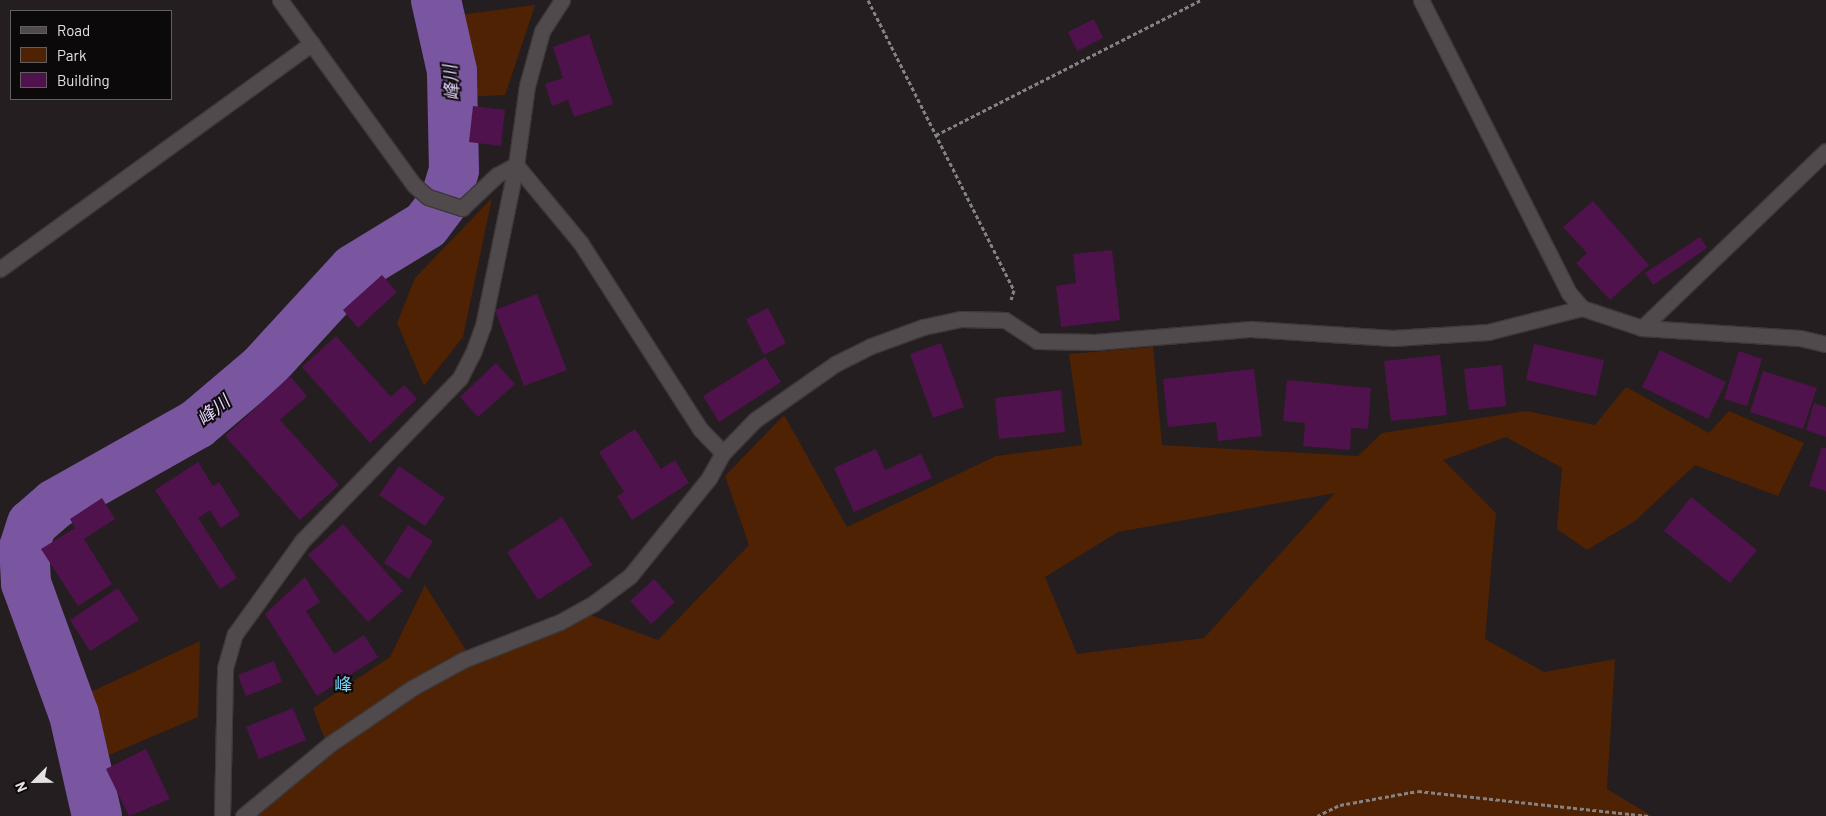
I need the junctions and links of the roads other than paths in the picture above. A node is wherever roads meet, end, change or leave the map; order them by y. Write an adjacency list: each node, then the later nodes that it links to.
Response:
1 (280, 0): 4 (street)
2 (562, 0): 6 (street)
3 (1421, 0): 8 (street)
4 (312, 43): 6 (street); 7 (street)
5 (1826, 151): 9 (street)
6 (516, 165): 11 (street); 12 (street)
7 (0, 268)
8 (1582, 308): 9 (street); 11 (street)
9 (1642, 328): 10 (street)
10 (1826, 344)
11 (724, 453): 13 (street)
12 (222, 816)
13 (243, 816)

